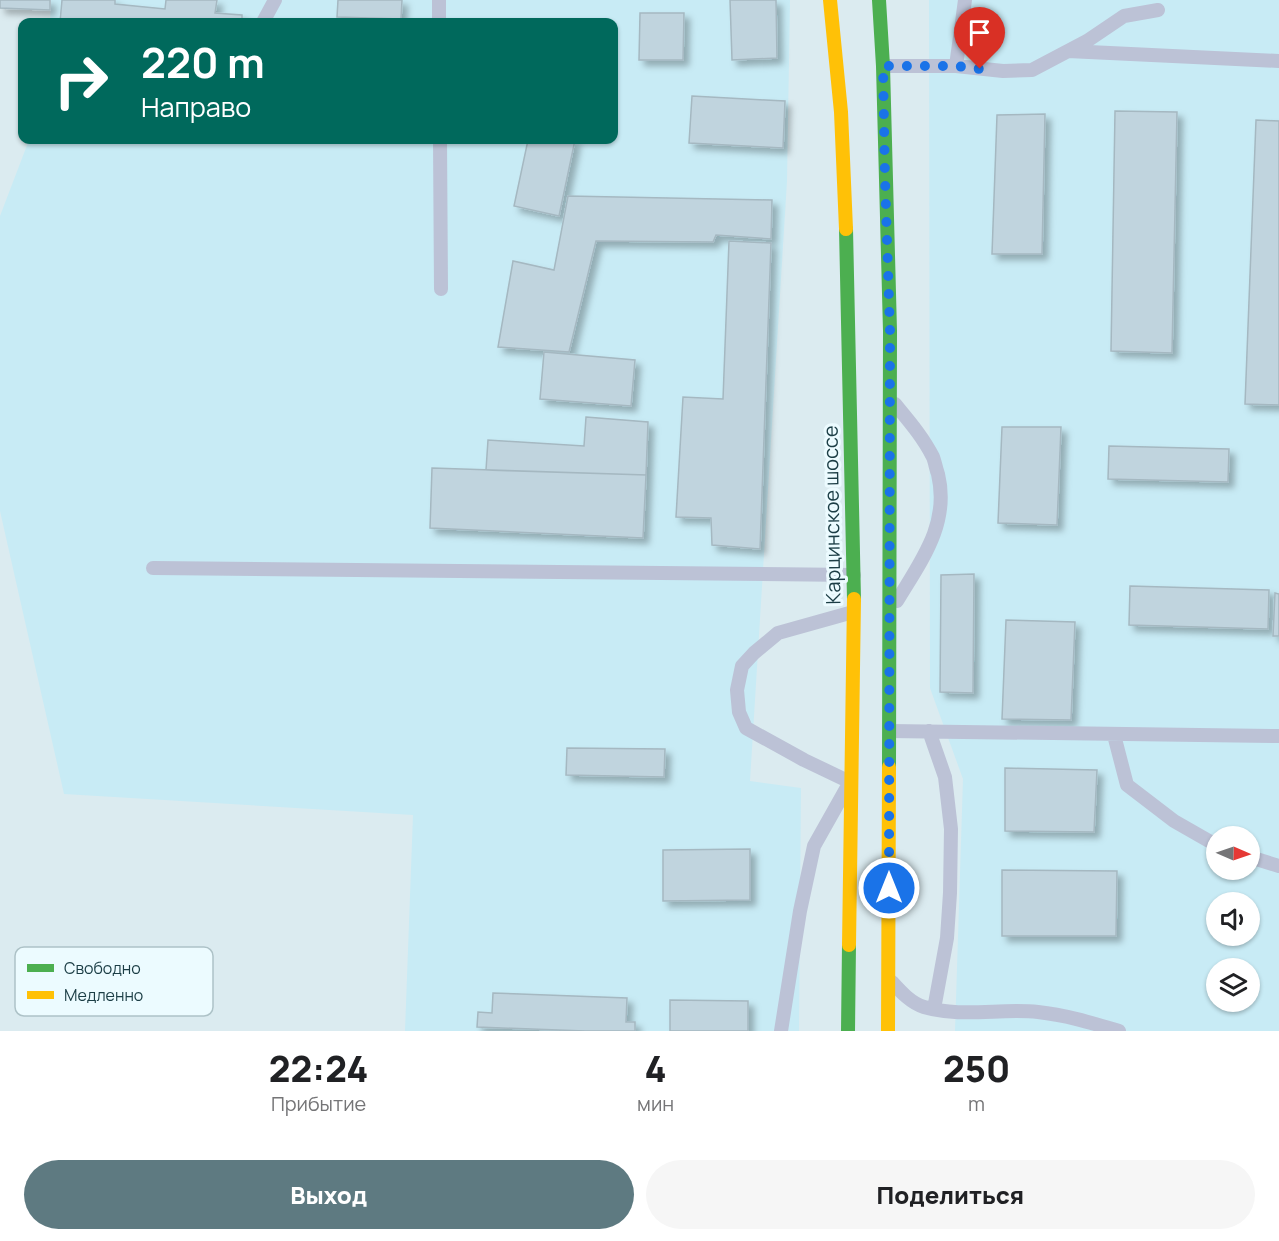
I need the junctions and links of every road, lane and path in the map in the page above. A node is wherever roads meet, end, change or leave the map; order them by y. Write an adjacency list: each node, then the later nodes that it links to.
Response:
1 (275, 0): 7 (lane)
2 (439, 0): 8 (lane)
3 (830, 0): 17 (main road, Карцинское шоссе)
4 (879, 0): 11 (main road)
5 (965, 0): 12 (lane)
6 (1158, 9): 9 (lane)
7 (265, 18)
8 (439, 18)
9 (1068, 51): 10 (lane); 12 (lane)
10 (1279, 61)
11 (883, 66): 12 (lane); 15 (main road)
12 (956, 66)
13 (440, 144): 14 (lane)
14 (441, 289)
15 (890, 398): 19 (main road); 19 (lane)
16 (153, 568): 17 (lane)
17 (854, 575): 18 (main road, Карцинское шоссе)
18 (853, 612): 24 (main road, Карцинское шоссе); 24 (lane)
19 (890, 612): 20 (main road)
20 (890, 731): 21 (lane); 28 (main road)
21 (929, 731): 22 (lane); 29 (lane)
22 (1114, 735): 23 (lane); 25 (lane)
23 (1279, 736)
24 (850, 782): 30 (lane); 31 (main road, Карцинское шоссе)
25 (1206, 839)
26 (1260, 860): 27 (lane)
27 (1279, 866)
28 (889, 978): 29 (lane); 32 (main road)
29 (934, 1009): 33 (lane)
30 (781, 1031)
31 (848, 1031)
32 (888, 1031)
33 (1119, 1031)

